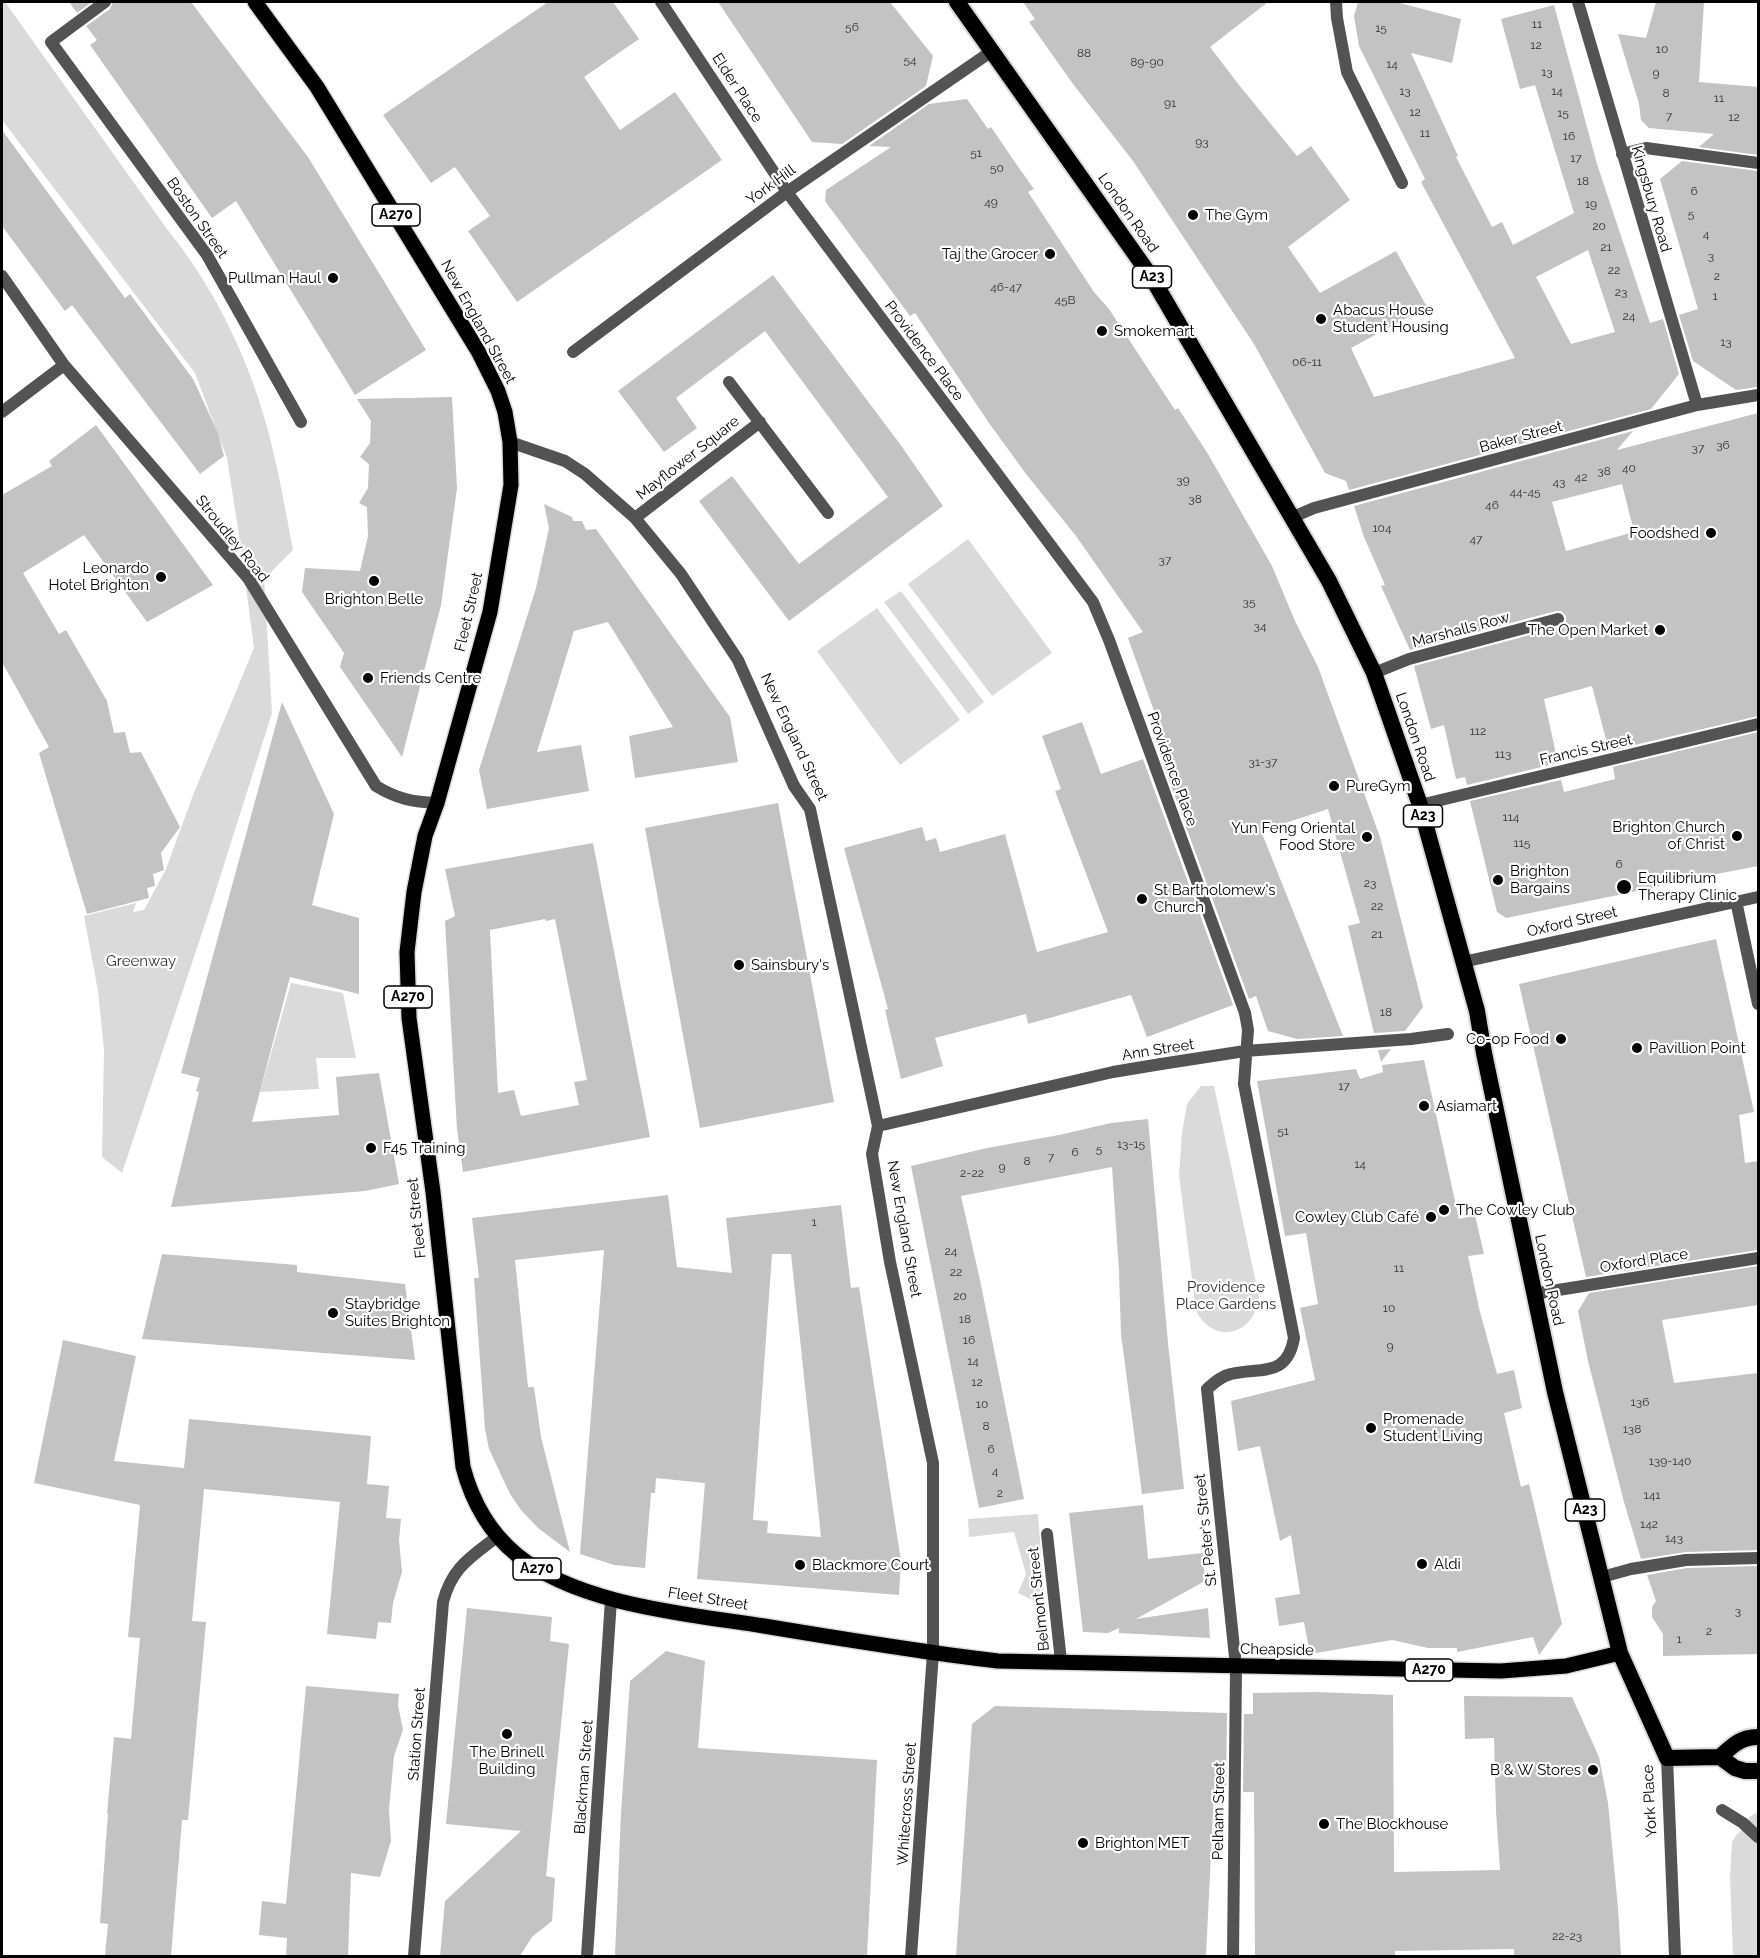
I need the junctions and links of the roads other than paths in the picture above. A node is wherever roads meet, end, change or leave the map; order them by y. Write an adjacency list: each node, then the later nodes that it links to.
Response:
1 (105, 2): 19 (street, Boston Street)
2 (255, 2): 21 (main road, New England Street / A270)
3 (661, 2): 11 (street, Elder Place)
4 (957, 2): 7 (highway, London Road / A23)
5 (1336, 2): 10 (street)
6 (1578, 2): 8 (street, Kingsbury Road)
7 (992, 51): 11 (street, York Hill); 23 (highway, London Road / A23)
8 (1622, 154): 9 (street); 17 (street, Kingsbury Road)
9 (1758, 163)
10 (1402, 183)
11 (787, 192): 13 (street, York Hill); 35 (street, Providence Place)
12 (2, 276): 14 (street, Stroudley Road)
13 (573, 352)
14 (64, 365): 18 (street); 28 (street, Stroudley Road)
15 (729, 382): 20 (street, Mayflower Square)
16 (1758, 395): 17 (street, Baker Street)
17 (1697, 405): 23 (street, Baker Street)
18 (2, 412)
19 (301, 422)
20 (759, 422): 22 (street, Mayflower Square); 24 (street, Mayflower Square)
21 (510, 442): 24 (street, New England Street); 28 (main road, Fleet Street / A270)
22 (828, 513)
23 (1293, 517): 26 (highway, London Road / A23)
24 (635, 518): 36 (street, New England Street)
25 (1558, 619): 26 (street, Marshalls Row)
26 (1374, 673): 29 (highway, London Road / A23)
27 (1758, 724): 29 (street, Francis Street)
28 (437, 803): 41 (main road, Fleet Street / A270)
29 (1420, 805): 32 (highway, London Road / A23)
30 (1758, 897): 31 (street, Oxford Street)
31 (1736, 901): 32 (street, Oxford Street); 33 (street)
32 (1463, 962): 38 (highway, London Road / A23)
33 (1758, 1004)
34 (1448, 1034): 35 (street, Ann Street)
35 (1245, 1051): 36 (street, Ann Street); 39 (street, Providence Place)
36 (878, 1126): 45 (street, New England Street)
37 (1758, 1258): 38 (street, Oxford Place)
38 (1533, 1294): 43 (highway, London Road / A23)
39 (1207, 1389): 48 (street, St. Peter's Street)
40 (1047, 1534): 47 (street, Belmont Street)
41 (498, 1536): 44 (main road, Fleet Street / A270); 55 (street, Station Street)
42 (1758, 1558): 43 (street)
43 (1602, 1577): 46 (highway, London Road / A23)
44 (611, 1600): 45 (main road, Fleet Street / A270); 56 (street, Blackman Street)
45 (933, 1653): 47 (main road, Cheapside / A270); 57 (street, Whitecross Street)
46 (1620, 1653): 48 (main road, Cheapside / A270); 51 (highway, York Place / A23)
47 (1061, 1661): 48 (main road, Cheapside / A270)
48 (1236, 1667): 58 (street, Pelham Street)
49 (1758, 1737): 50 (highway)
50 (1720, 1757): 51 (highway); 52 (highway)
51 (1667, 1758): 59 (street, York Place)
52 (1758, 1771)
53 (1722, 1810): 54 (street)
54 (1758, 1837)
55 (414, 1956)
56 (587, 1956)
57 (911, 1956)
58 (1233, 1956)
59 (1675, 1956)

